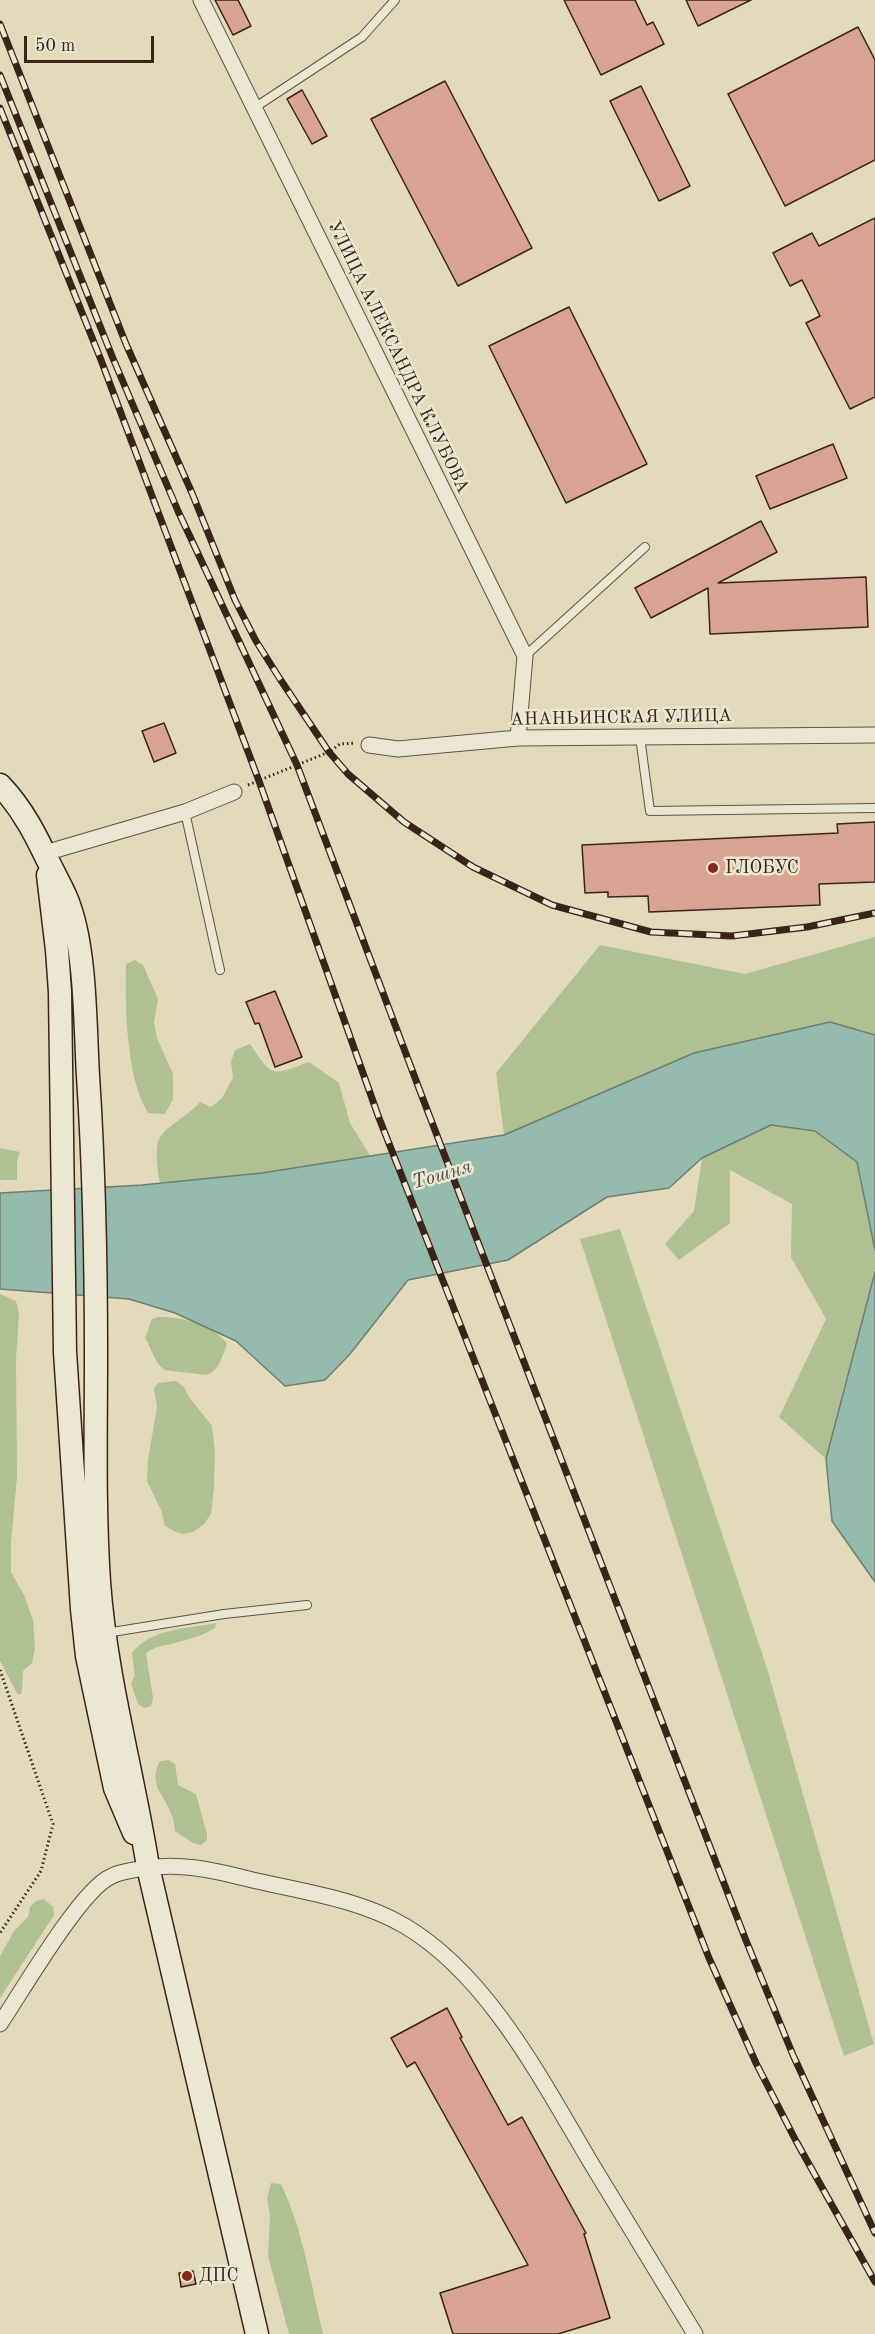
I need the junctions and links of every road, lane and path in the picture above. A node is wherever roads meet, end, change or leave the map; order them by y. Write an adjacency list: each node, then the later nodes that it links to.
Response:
1 (201, 0): 3 (street, УЛИЦА АЛЕКСАНДРА КЛУБОВА)
2 (394, 0): 3 (lane)
3 (254, 108): 5 (street, УЛИЦА АЛЕКСАНДРА КЛУБОВА)
4 (645, 548): 5 (lane)
5 (525, 656): 8 (street)
6 (875, 735): 7 (street, АНАНЬИНСКАЯ УЛИЦА)
7 (640, 737): 8 (street, АНАНЬИНСКАЯ УЛИЦА); 12 (lane)
8 (518, 738): 9 (street, АНАНЬИНСКАЯ УЛИЦА)
9 (369, 745): 11 (path)
10 (0, 785): 14 (main road)
11 (234, 792): 13 (street)
12 (875, 808)
13 (185, 812): 14 (street); 15 (lane)
14 (45, 853): 17 (main road); 19 (main road)
15 (220, 970)
16 (307, 1605): 17 (lane)
17 (104, 1633): 19 (main road)
18 (0, 1670): 20 (path)
19 (148, 1868): 21 (street); 22 (main road); 23 (street)
20 (0, 1933)
21 (0, 2024)
22 (257, 2334)
23 (695, 2334)

